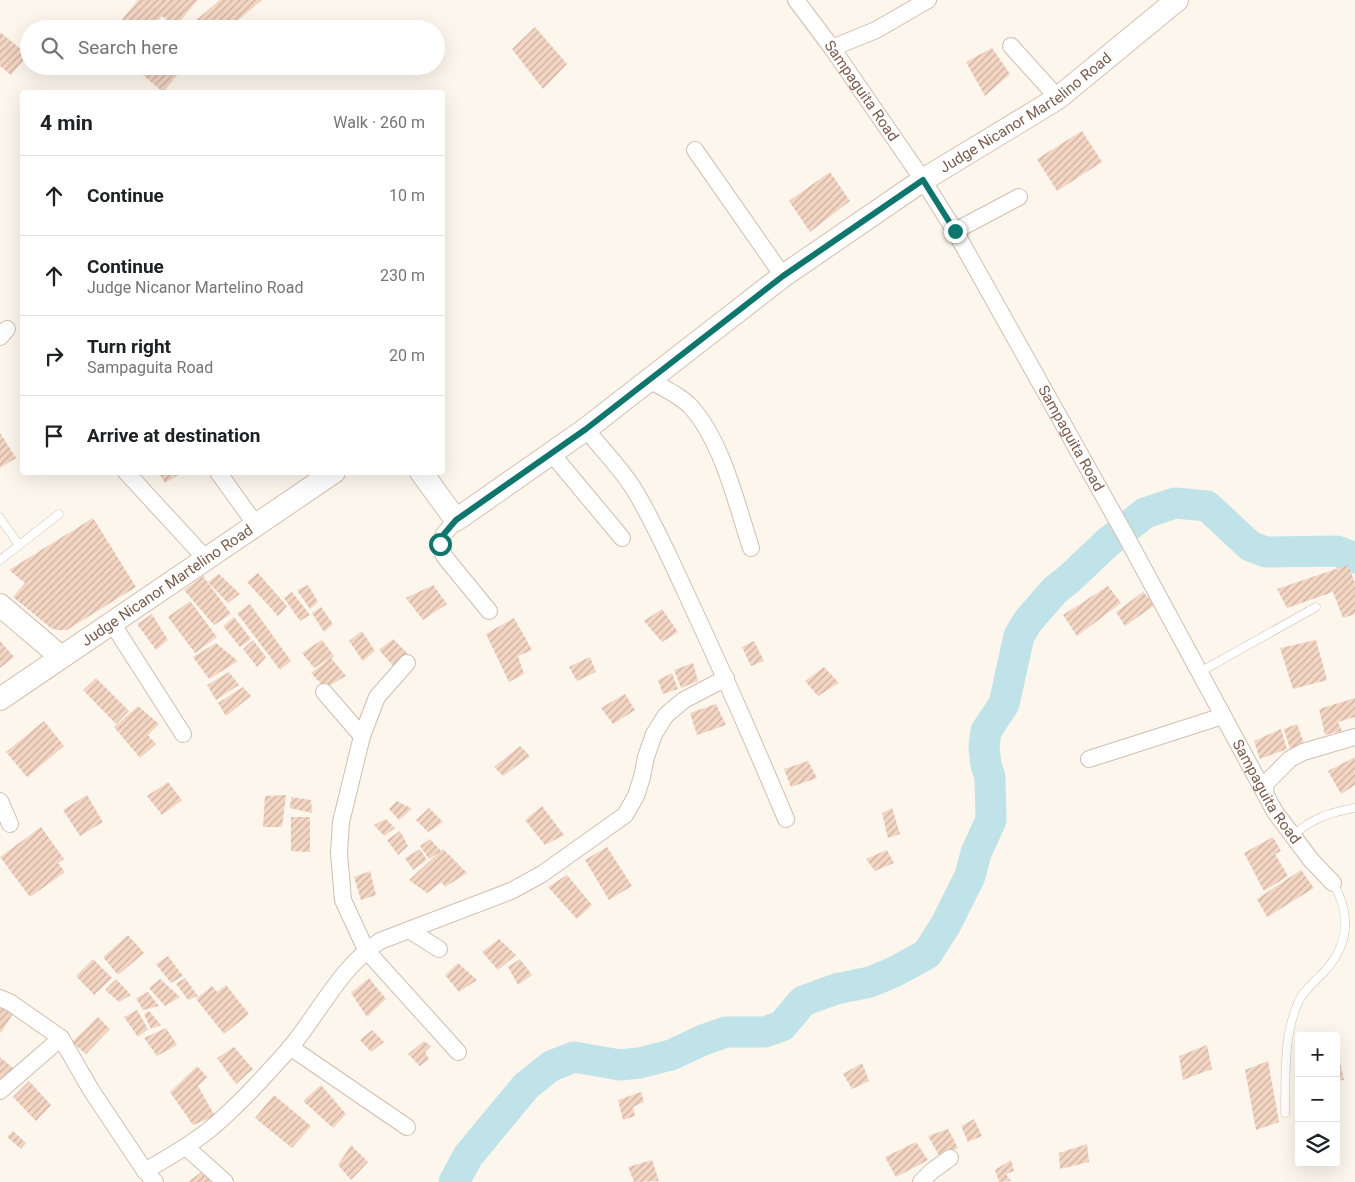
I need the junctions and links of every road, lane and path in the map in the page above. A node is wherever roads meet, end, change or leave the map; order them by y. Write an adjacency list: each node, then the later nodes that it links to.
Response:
1 (796, 0): 5 (street, Sampaguita Road)
2 (928, 0): 5 (street)
3 (1177, 0): 6 (street, Judge Nicanor Martelino Road)
4 (1011, 46): 6 (street)
5 (832, 48): 8 (street, Sampaguita Road)
6 (1058, 98): 8 (street, Judge Nicanor Martelino Road)
7 (695, 150): 11 (street)
8 (923, 180): 10 (street, Sampaguita Road); 11 (street, Judge Nicanor Martelino Road)
9 (1019, 197): 10 (street)
10 (955, 231): 34 (street, Sampaguita Road)
11 (783, 276): 12 (street, Judge Nicanor Martelino Road)
12 (649, 380): 13 (street, Judge Nicanor Martelino Road); 25 (street)
13 (586, 429): 14 (street, Judge Nicanor Martelino Road); 35 (street)
14 (552, 454): 21 (street, Judge Nicanor Martelino Road); 23 (street)
15 (129, 475): 26 (street)
16 (220, 475): 22 (street)
17 (330, 475): 22 (street, Judge Nicanor Martelino Road)
18 (423, 475): 21 (street)
19 (59, 514): 24 (lane)
20 (0, 518): 24 (lane)
21 (456, 520): 30 (street)
22 (256, 525): 26 (street, Judge Nicanor Martelino Road)
23 (622, 538)
24 (19, 545): 27 (lane)
25 (751, 548)
26 (206, 559): 31 (street, Judge Nicanor Martelino Road)
27 (0, 560)
28 (0, 605): 32 (street)
29 (1316, 607): 34 (lane)
30 (489, 610)
31 (112, 623): 32 (street, Judge Nicanor Martelino Road); 39 (street)
32 (61, 657): 37 (street, Judge Nicanor Martelino Road)
33 (407, 663): 40 (street)
34 (1200, 672): 38 (street, Sampaguita Road)
35 (726, 678): 46 (street); 50 (street)
36 (324, 692): 40 (street)
37 (0, 699)
38 (1223, 716): 42 (street); 43 (street, Sampaguita Road)
39 (183, 734)
40 (362, 736): 52 (street)
41 (1355, 737): 43 (street)
42 (1089, 759)
43 (1265, 792): 48 (street, Sampaguita Road)
44 (0, 802): 47 (street)
45 (1355, 808): 48 (lane)
46 (786, 819)
47 (10, 824)
48 (1292, 836): 49 (street, Sampaguita Road)
49 (1333, 883): 58 (lane)
50 (410, 930): 51 (street); 52 (street)
51 (439, 949)
52 (366, 950): 55 (street); 56 (street)
53 (0, 998): 54 (street)
54 (61, 1038): 57 (street); 62 (street)
55 (290, 1047): 59 (street); 60 (street)
56 (458, 1052)
57 (0, 1090)
58 (1285, 1113)
59 (407, 1126)
60 (186, 1147): 62 (street); 63 (street)
61 (950, 1158): 64 (street)
62 (150, 1176)
63 (225, 1182)
64 (921, 1182)

